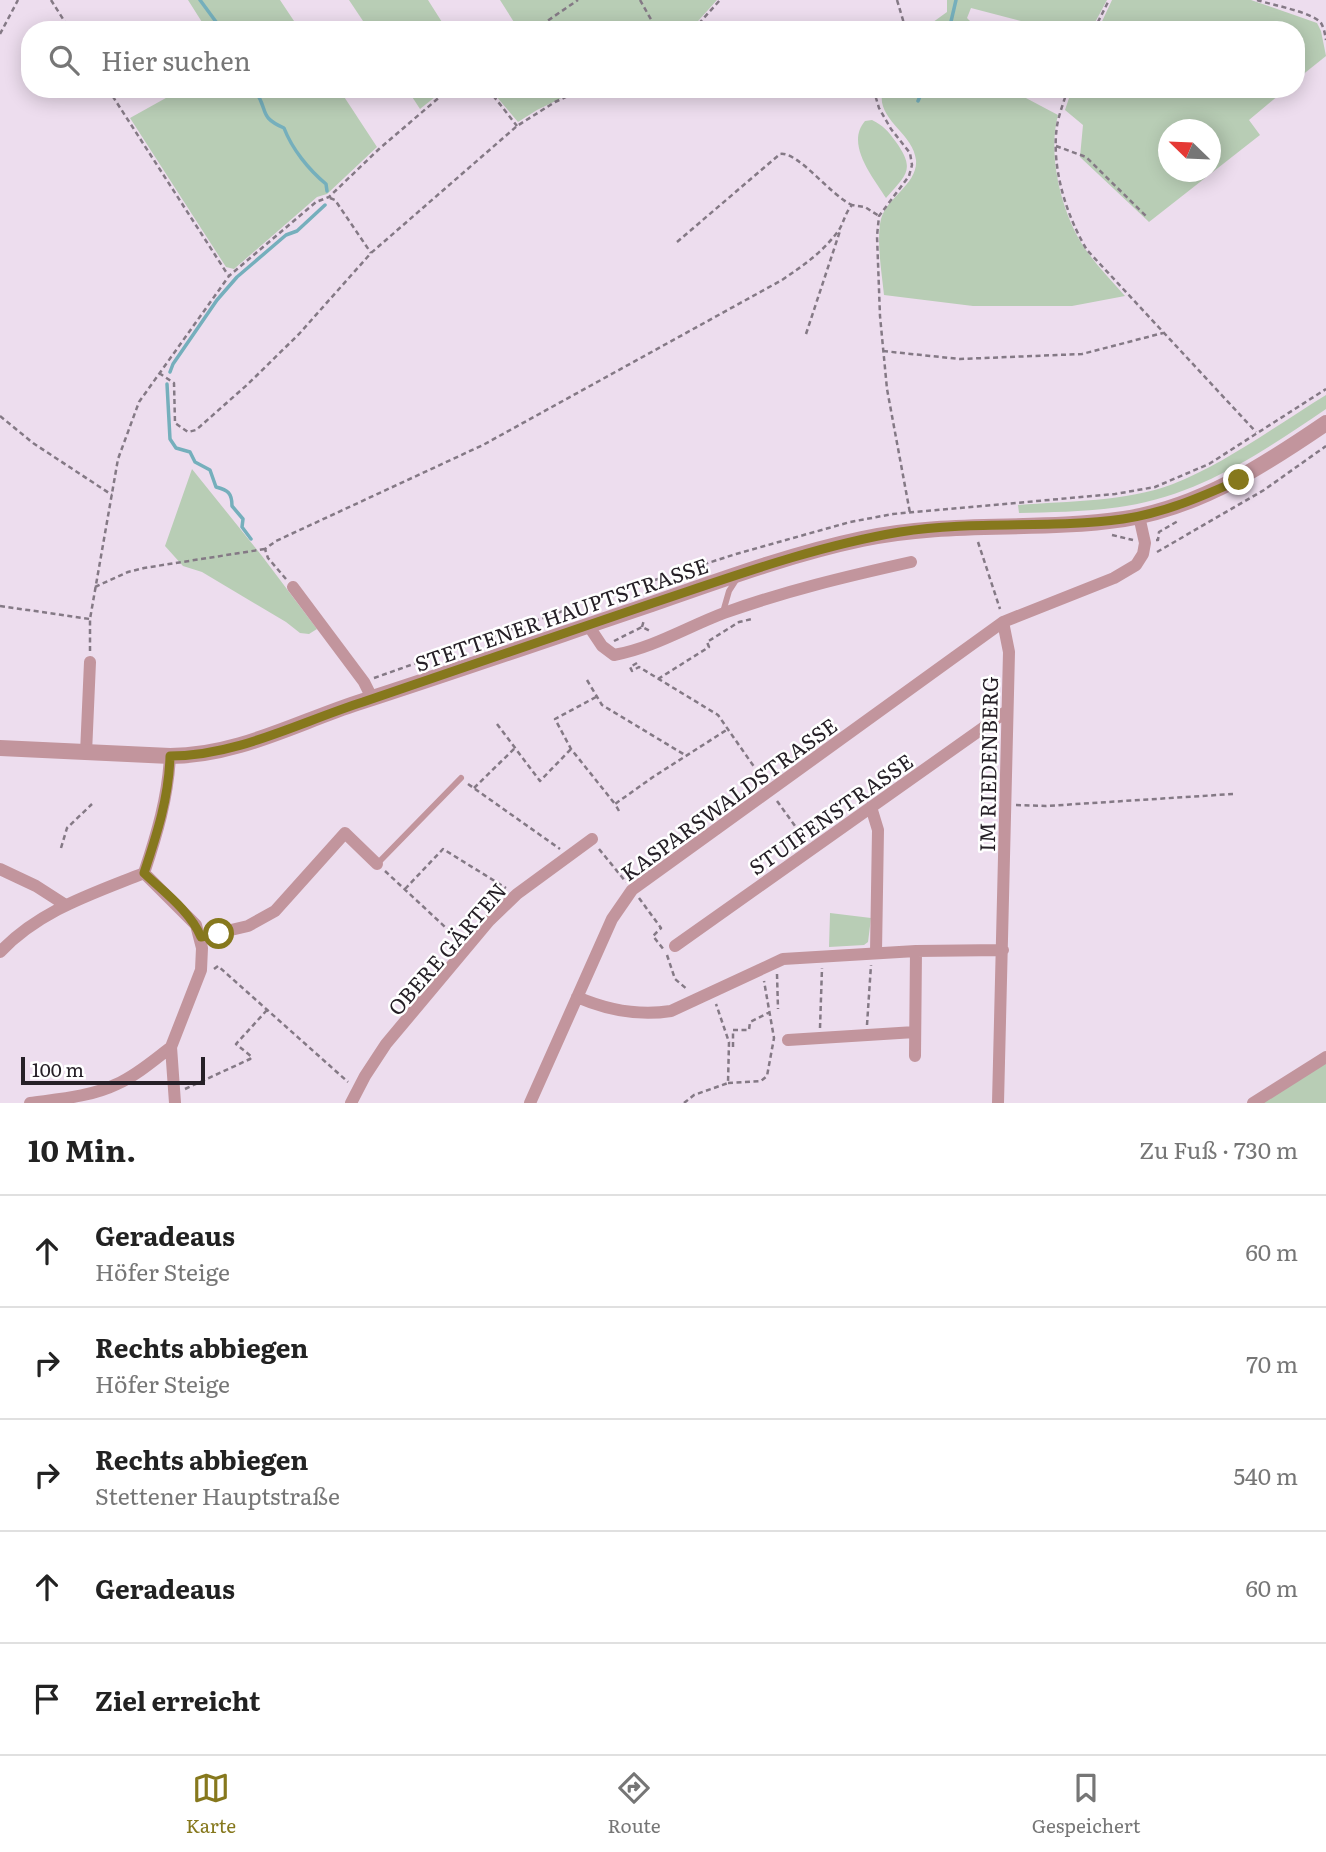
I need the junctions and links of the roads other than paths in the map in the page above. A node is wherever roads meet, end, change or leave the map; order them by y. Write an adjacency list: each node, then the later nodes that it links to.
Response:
1 (1326, 424): 2 (street, STETTENER HAUPTSTRASSE)
2 (1139, 516): 4 (street, STETTENER HAUPTSTRASSE); 7 (street)
3 (911, 562): 6 (street)
4 (740, 575): 6 (lane); 8 (street, STETTENER HAUPTSTRASSE)
5 (293, 587): 10 (street)
6 (723, 614): 8 (street)
7 (1003, 622): 11 (street, IM RIEDENBERG); 28 (street, KASPARSWALDSTRASSE)
8 (588, 625): 10 (street, STETTENER HAUPTSTRASSE)
9 (90, 662): 13 (street)
10 (372, 698): 14 (street, STETTENER HAUPTSTRASSE)
11 (1007, 711): 16 (street, STUIFENSTRASSE); 25 (street, IM RIEDENBERG)
12 (0, 748): 13 (street, STETTENER HAUPTSTRASSE)
13 (86, 753): 14 (street, STETTENER HAUPTSTRASSE)
14 (170, 756): 20 (street)
15 (461, 778): 18 (lane)
16 (871, 807): 24 (street, STUIFENSTRASSE); 27 (street)
17 (595, 843): 36 (street, OBERE GÄRTEN)
18 (377, 864): 22 (street)
19 (0, 869): 21 (street)
20 (144, 873): 21 (street); 22 (street)
21 (64, 904): 23 (street)
22 (201, 937): 31 (street)
23 (2, 945)
24 (675, 946)
25 (1003, 950): 26 (street); 38 (street, IM RIEDENBERG)
26 (916, 951): 27 (street); 29 (street)
27 (874, 952): 28 (street)
28 (577, 997): 37 (street, KASPARSWALDSTRASSE)
29 (915, 1032): 30 (street); 32 (street)
30 (788, 1040)
31 (172, 1046): 34 (street); 35 (street)
32 (915, 1056)
33 (1326, 1057): 39 (street)
34 (175, 1098)
35 (30, 1103)
36 (351, 1103)
37 (530, 1103)
38 (998, 1103)
39 (1253, 1103)

